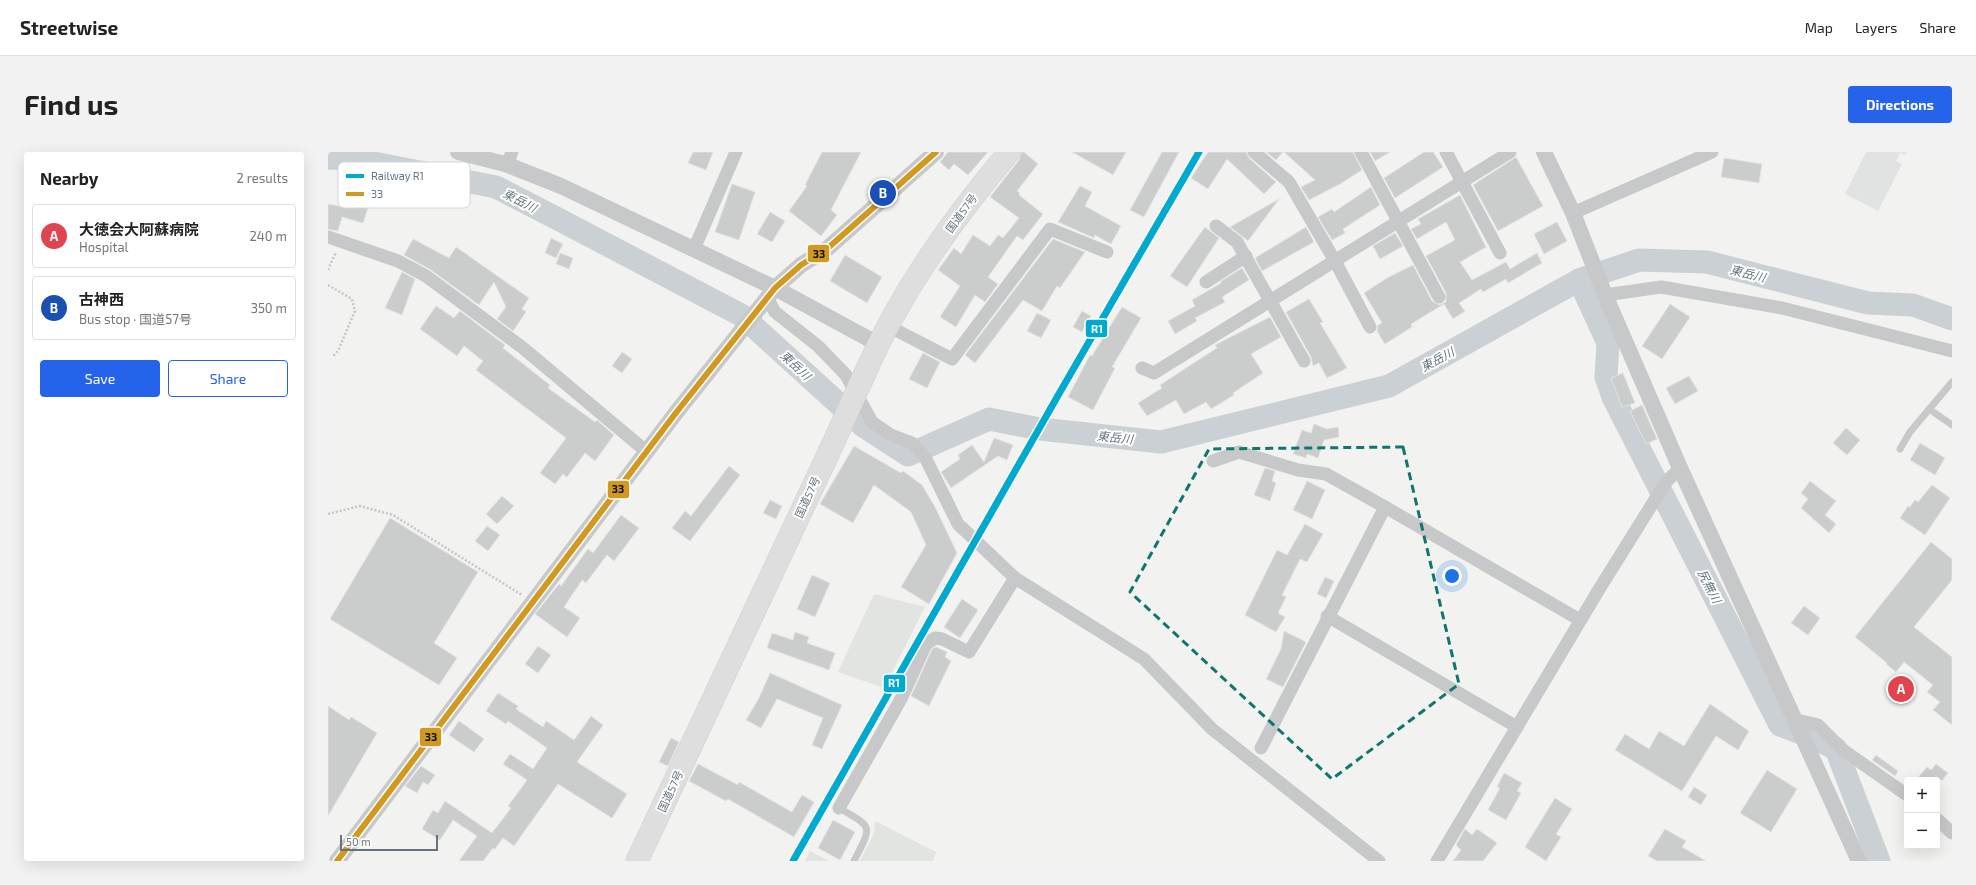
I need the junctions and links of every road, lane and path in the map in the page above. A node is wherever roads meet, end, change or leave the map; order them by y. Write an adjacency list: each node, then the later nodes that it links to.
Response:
1 (458, 152): 11 (street)
2 (736, 152): 18 (street)
3 (936, 152): 27 (street)
4 (1009, 152): 31 (highway, 国道57号)
5 (1254, 152): 22 (street)
6 (1361, 152): 14 (street)
7 (1446, 152): 12 (street)
8 (1510, 152): 12 (street)
9 (1544, 152): 13 (street)
10 (1712, 152): 13 (street)
11 (510, 158): 18 (street)
12 (1462, 182): 14 (street); 20 (street)
13 (1573, 213): 26 (street)
14 (1399, 221): 22 (street); 28 (street)
15 (1216, 226): 21 (street)
16 (328, 238): 17 (street)
17 (341, 242): 23 (path); 40 (street)
18 (694, 249): 27 (street)
19 (1107, 252): 31 (street)
20 (1500, 253)
21 (1246, 256): 24 (street); 29 (street)
22 (1335, 261): 29 (street); 30 (street)
23 (328, 270)
24 (1206, 282)
25 (328, 286): 33 (path)
26 (1604, 291): 32 (street); 42 (street)
27 (768, 297): 31 (street); 40 (street); 45 (street)
28 (1439, 297)
29 (1271, 301): 34 (street); 35 (street)
30 (1370, 327)
31 (883, 335): 57 (highway, 国道57号, bridge)
32 (1952, 351)
33 (333, 356)
34 (1304, 361)
35 (1142, 368)
36 (1952, 382): 37 (lane)
37 (1929, 409): 38 (lane); 39 (lane)
38 (1952, 425)
39 (1900, 449)
40 (647, 452): 46 (street)
41 (1214, 461): 43 (street)
42 (1680, 468): 48 (street); 49 (street)
43 (1385, 507): 47 (street); 48 (street)
44 (328, 514): 46 (path)
45 (1015, 578): 53 (street); 59 (street)
46 (533, 602): 56 (street)
47 (1327, 616): 50 (street); 51 (street)
48 (1580, 620): 50 (street)
49 (1795, 722): 52 (street); 61 (street)
50 (1517, 727): 60 (street)
51 (1261, 748)
52 (1904, 793)
53 (839, 808): 58 (lane)
54 (1940, 822): 55 (street)
55 (1952, 833)
56 (338, 861)
57 (637, 861)
58 (854, 861)
59 (1379, 861)
60 (1437, 861)
61 (1859, 861)

